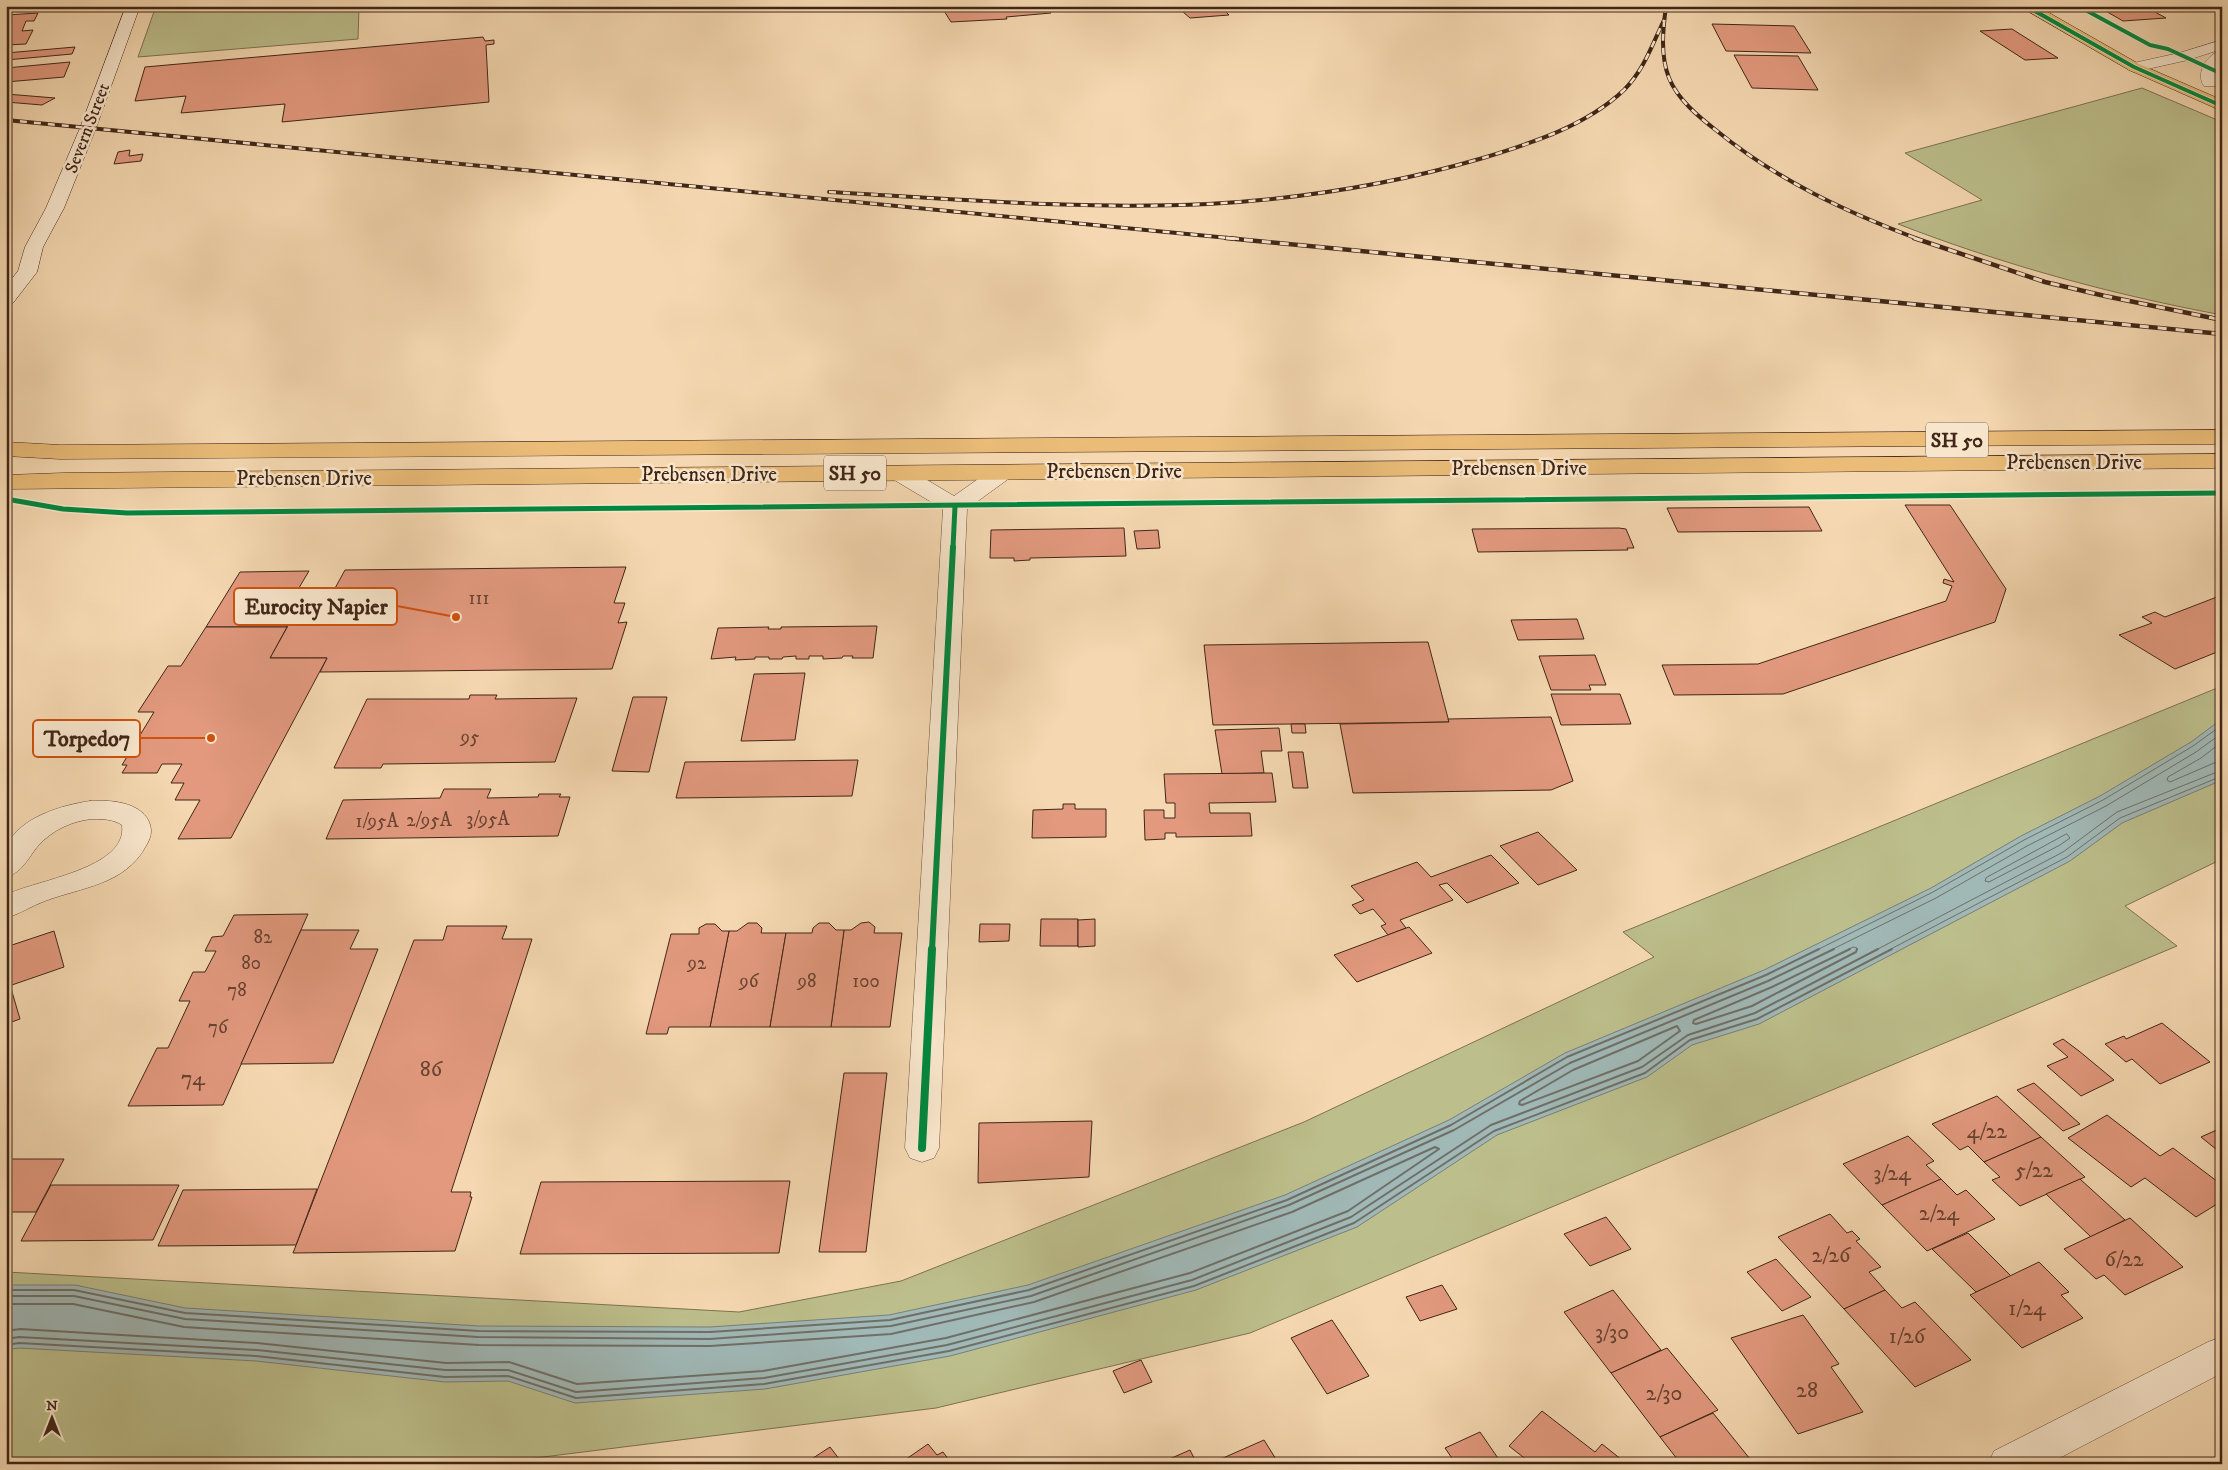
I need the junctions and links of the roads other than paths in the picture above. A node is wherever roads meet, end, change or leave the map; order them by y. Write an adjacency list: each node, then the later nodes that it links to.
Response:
1 (133, 6): 10 (street, Severn Street)
2 (2026, 6): 7 (main road)
3 (2061, 6): 6 (main road)
4 (2222, 44): 6 (street)
5 (2222, 55): 8 (street)
6 (2163, 61): 7 (street); 8 (main road)
7 (2134, 67): 9 (main road)
8 (2216, 85)
9 (2222, 106)
10 (34, 247): 11 (street, Severn Street); 12 (street, Severn Street)
11 (6, 273)
12 (6, 299)
13 (2222, 437): 14 (main road, Prebensen Drive / SH 50)
14 (6, 449)
15 (2222, 461): 17 (main road, Prebensen Drive / SH 50)
16 (898, 472): 17 (main road, Prebensen Drive / SH 50); 18 (main road, Prebensen Drive / SH 50); 19 (street)
17 (1003, 472): 19 (street)
18 (6, 482)
19 (955, 506): 23 (street)
20 (12, 861): 21 (street); 21 (street)
21 (76, 881): 22 (street)
22 (6, 908)
23 (922, 1148)
24 (2222, 1354): 25 (street)
25 (2008, 1464)

